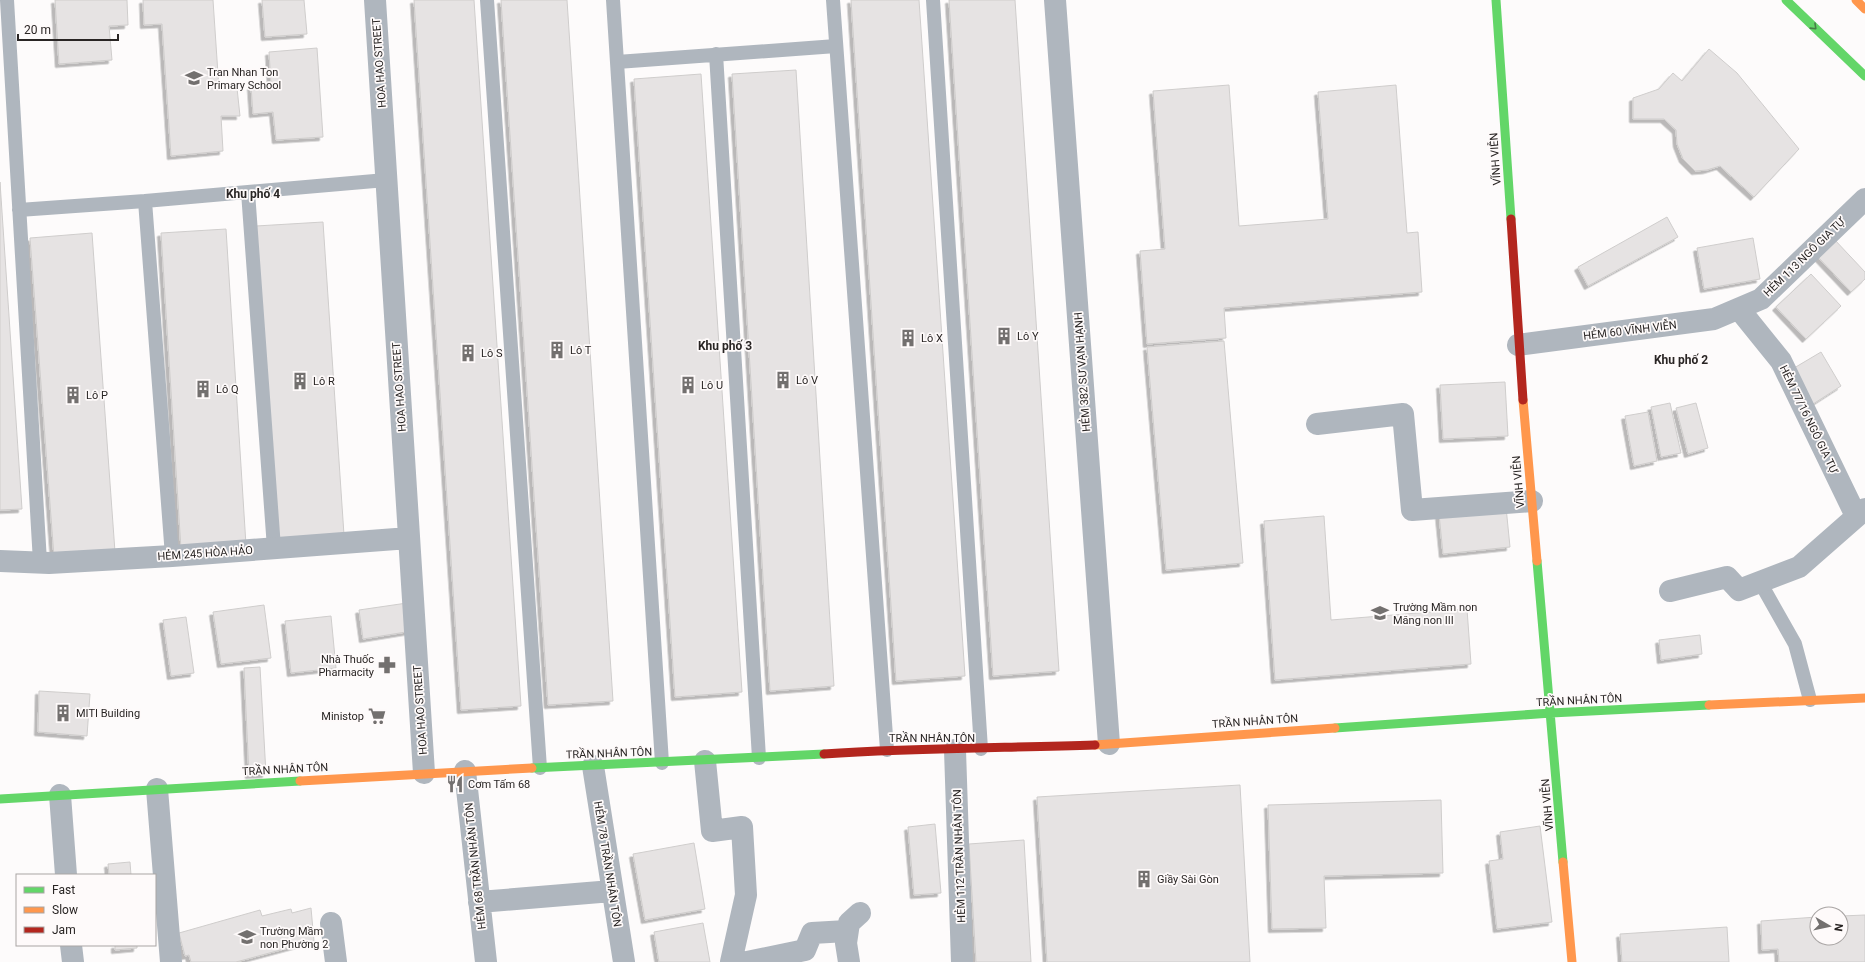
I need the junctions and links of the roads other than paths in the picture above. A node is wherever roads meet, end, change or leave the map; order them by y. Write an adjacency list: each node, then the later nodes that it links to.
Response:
1 (7, 0): 20 (lane)
2 (375, 0): 16 (street, HOA HAO STREET)
3 (486, 0): 44 (lane)
4 (613, 0): 14 (lane)
5 (833, 0): 12 (lane)
6 (933, 0): 37 (lane)
7 (1055, 0): 36 (street, HẺM 382 SƯ VẠN HẠNH)
8 (1496, 0): 22 (street, VĨNH VIỄN)
9 (1786, 0): 15 (street, one-way to 15)
10 (1856, 0): 11 (street)
11 (1865, 9)
12 (836, 46): 13 (lane); 38 (lane)
13 (716, 54): 14 (lane); 40 (lane)
14 (617, 62): 42 (lane)
15 (1865, 76)
16 (386, 180): 17 (lane); 26 (street, HOA HAO STREET)
17 (248, 192): 19 (lane); 27 (lane)
18 (1865, 199): 21 (street, HẺM 113 NGÔ GIA TỰ)
19 (145, 201): 20 (lane); 28 (lane)
20 (20, 210): 30 (lane)
21 (1739, 309): 22 (street, HẺM 60 VĨNH VIỄN); 25 (street, HẺM 77/16 NGÔ GIA TỰ)
22 (1518, 345): 24 (street, VĨNH VIỄN)
23 (1317, 424): 24 (street)
24 (1532, 501): 35 (street, VĨNH VIỄN)
25 (1861, 513): 31 (street)
26 (409, 538): 27 (street, HẺM 245 HÒA HẢO); 46 (street, HOA HAO STREET)
27 (274, 548): 28 (street, HẺM 245 HÒA HẢO)
28 (172, 556): 30 (street, HẺM 245 HÒA HẢO)
29 (0, 560): 30 (street, HẺM 245 HÒA HẢO)
30 (40, 562)
31 (1760, 582): 32 (street); 34 (lane)
32 (1670, 591)
33 (1865, 698): 34 (street, TRẦN NHÂN TÔN)
34 (1810, 700): 35 (street, TRẦN NHÂN TÔN)
35 (1551, 713): 36 (street, TRẦN NHÂN TÔN); 66 (street, VĨNH VIỄN)
36 (1109, 744): 37 (street, TRẦN NHÂN TÔN)
37 (981, 749): 39 (street, TRẦN NHÂN TÔN)
38 (887, 750): 39 (street, TRẦN NHÂN TÔN); 40 (street, TRẦN NHÂN TÔN)
39 (955, 750): 65 (street, HẺM 112 TRẦN NHÂN TÔN)
40 (759, 758): 41 (street, TRẦN NHÂN TÔN)
41 (705, 761): 42 (street, TRẦN NHÂN TÔN); 62 (street)
42 (662, 763): 43 (street, TRẦN NHÂN TÔN)
43 (593, 766): 44 (street, TRẦN NHÂN TÔN); 51 (street, HẺM 78 TRẦN NHÂN TÔN)
44 (540, 768): 45 (street, TRẦN NHÂN TÔN)
45 (465, 771): 46 (street, TRẦN NHÂN TÔN); 52 (street, HẺM 68 TRẦN NHÂN TÔN)
46 (424, 773): 47 (street, TRẦN NHÂN TÔN)
47 (157, 789): 48 (street, TRẦN NHÂN TÔN); 58 (street)
48 (60, 795): 49 (street, TRẦN NHÂN TÔN); 50 (street)
49 (0, 799)
50 (66, 874)
51 (612, 891): 52 (street); 61 (street, HẺM 78 TRẦN NHÂN TÔN)
52 (479, 902): 60 (street, HẺM 68 TRẦN NHÂN TÔN)
53 (860, 913): 55 (street)
54 (331, 923): 59 (street)
55 (847, 931): 63 (street); 64 (street)
56 (71, 946): 57 (street)
57 (73, 962)
58 (171, 962)
59 (336, 962)
60 (486, 962)
61 (624, 962)
62 (732, 962)
63 (747, 962)
64 (849, 962)
65 (962, 962)
66 (1572, 962)

